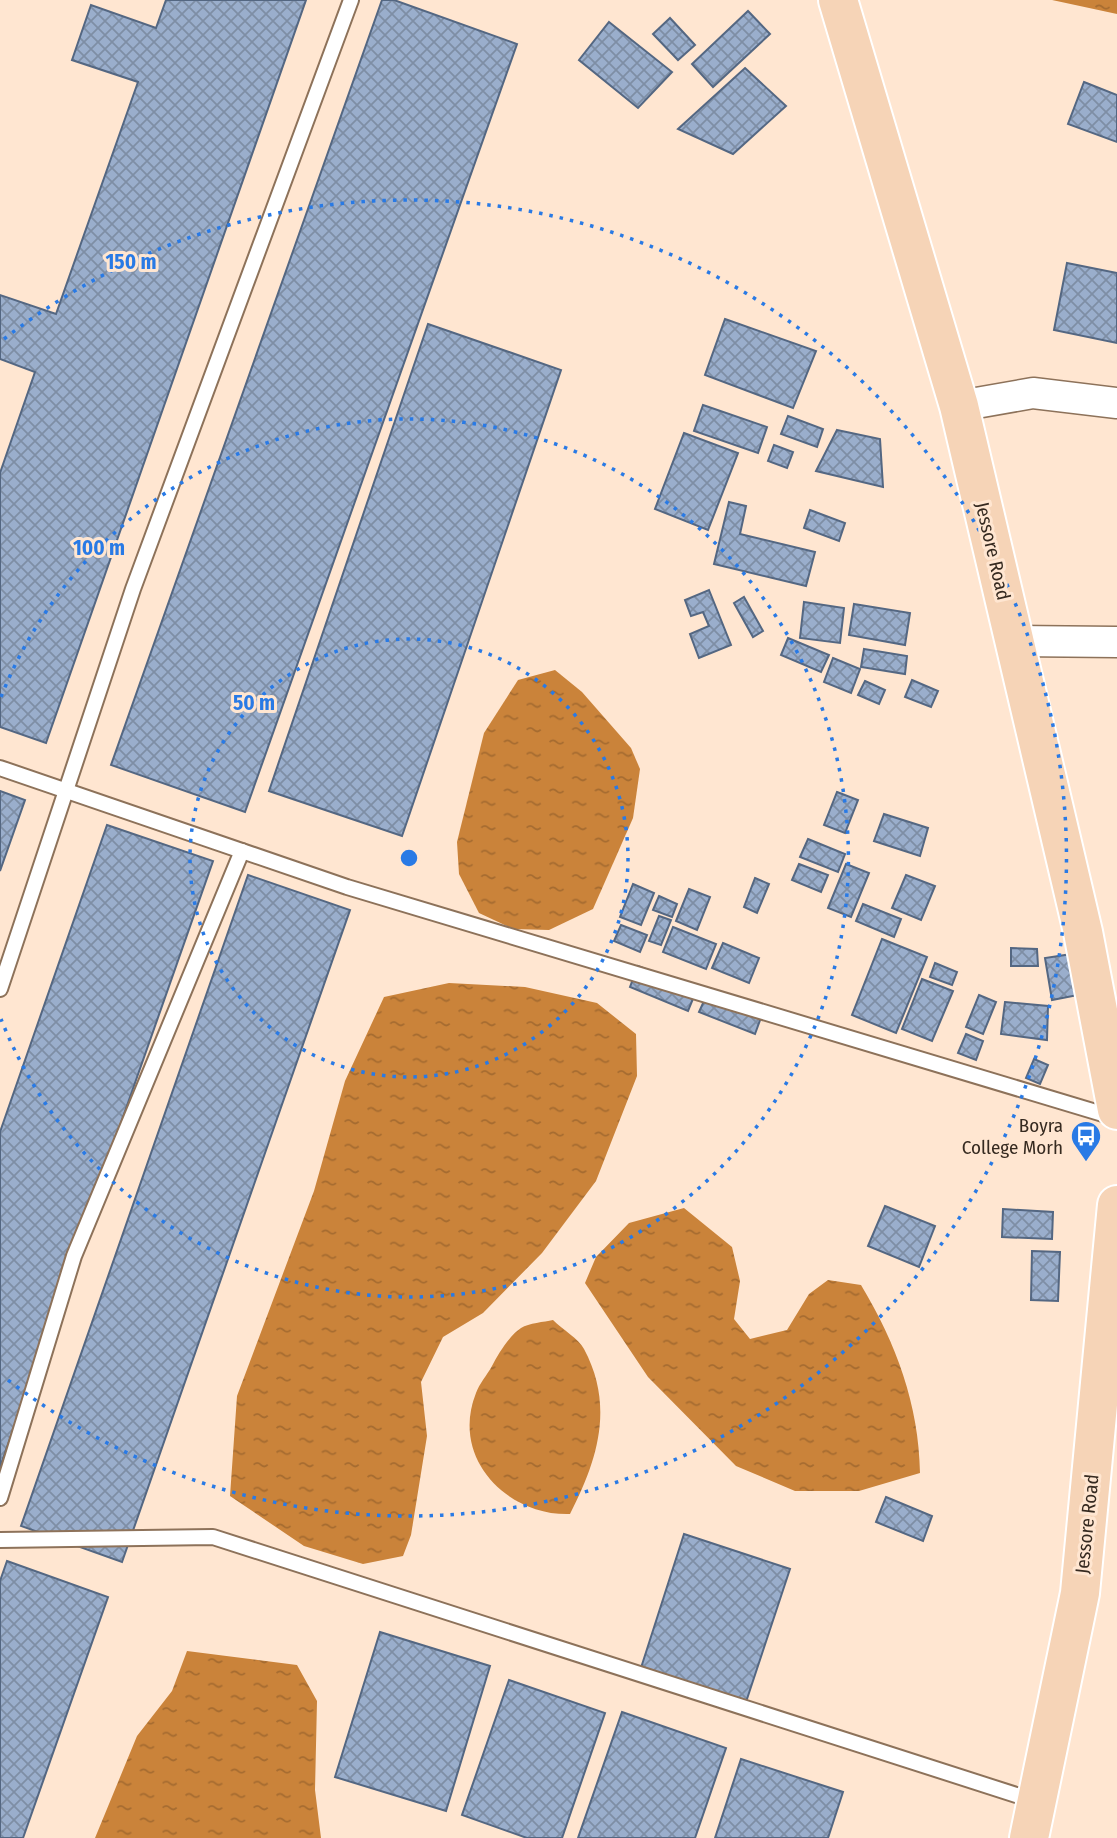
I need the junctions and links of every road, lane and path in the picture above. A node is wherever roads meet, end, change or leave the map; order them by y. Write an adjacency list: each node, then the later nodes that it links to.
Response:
1 (351, 0): 8 (lane)
2 (838, 0): 4 (highway, Jessore Road)
3 (1117, 403): 4 (street)
4 (959, 406): 5 (highway, Jessore Road)
5 (1013, 640): 6 (street); 11 (highway, Jessore Road)
6 (1117, 642)
7 (0, 768): 8 (lane)
8 (66, 791): 9 (lane); 10 (lane)
9 (242, 851): 12 (lane); 14 (lane)
10 (0, 989)
11 (1117, 1110)
12 (1117, 1118)
13 (1117, 1205): 16 (highway, Jessore Road)
14 (0, 1498)
15 (0, 1540): 16 (lane)
16 (1033, 1820)

